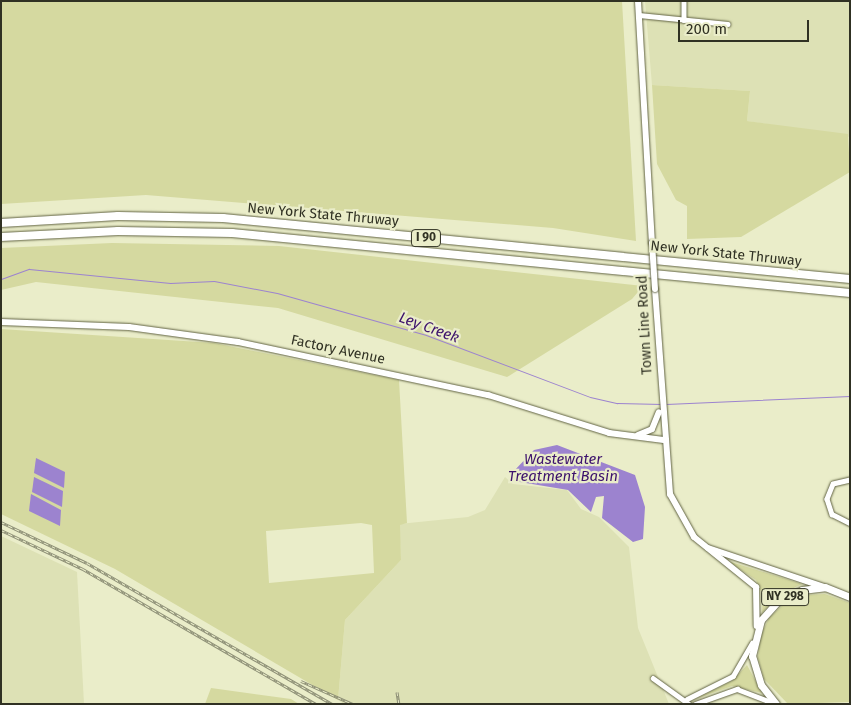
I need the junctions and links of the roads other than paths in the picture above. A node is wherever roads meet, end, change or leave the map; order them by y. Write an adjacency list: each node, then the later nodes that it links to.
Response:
1 (638, 1): 3 (street, Town Line Road)
2 (684, 1): 4 (street)
3 (639, 15): 4 (street); 11 (street, Town Line Road, bridge)
4 (684, 20): 5 (street)
5 (728, 24)
6 (1, 223): 8 (highway, New York State Thruway / I 90)
7 (1, 237): 9 (highway, New York State Thruway / I 90)
8 (850, 279)
9 (850, 293)
10 (1, 322): 12 (street, Factory Avenue)
11 (660, 414): 12 (street); 13 (street)
12 (632, 436): 13 (street, Factory Avenue)
13 (664, 440): 16 (street)
14 (850, 480): 15 (street)
15 (850, 523)
16 (704, 546): 17 (street); 21 (street)
17 (825, 587): 18 (main road, NY 298); 21 (main road, NY 298)
18 (840, 591): 19 (main road, NY 298); 20 (main road)
19 (850, 593)
20 (850, 597)
21 (757, 628): 22 (main road, NY 298)
22 (753, 642): 24 (street); 26 (main road, NY 298)
23 (653, 678): 24 (street)
24 (688, 701)
25 (696, 704): 26 (street)
26 (776, 704)

